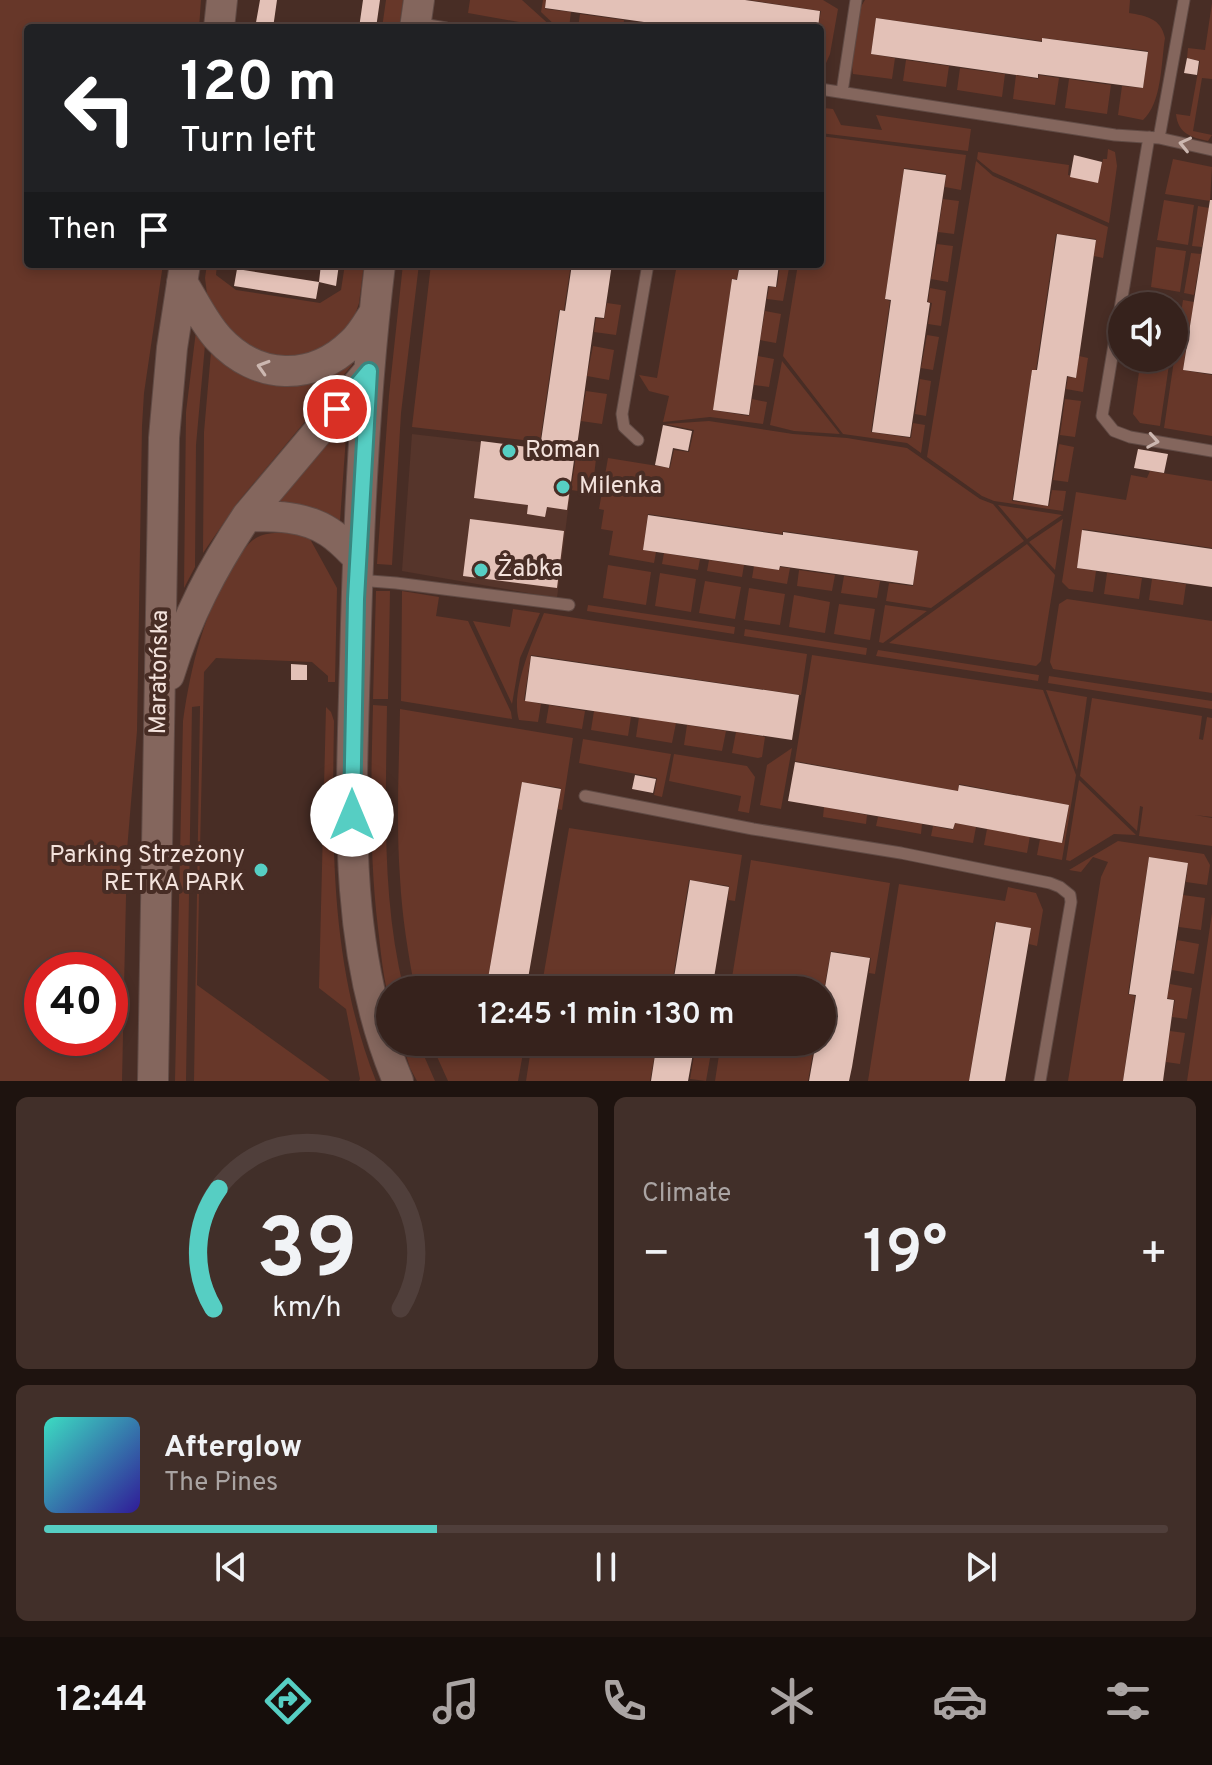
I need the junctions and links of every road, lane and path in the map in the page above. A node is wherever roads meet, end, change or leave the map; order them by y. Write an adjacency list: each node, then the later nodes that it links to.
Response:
1 (222, 0): 4 (street)
2 (856, 0): 6 (lane)
3 (1184, 0): 7 (lane)
4 (219, 24)
5 (824, 90): 6 (lane)
6 (842, 92): 7 (lane)
7 (1154, 137): 8 (lane, one-way to 7); 15 (lane, one-way to 15)
8 (1212, 150)
9 (380, 268): 12 (street)
10 (647, 268): 14 (lane)
11 (183, 273): 12 (street, one-way to 11); 19 (street, Maratońska)
12 (374, 313): 13 (street)
13 (369, 371): 16 (street); 17 (street)
14 (638, 440)
15 (1212, 451)
16 (247, 516): 17 (street); 19 (street)
17 (358, 569): 18 (lane); 22 (street)
18 (569, 605)
19 (160, 703): 21 (street, Maratońska)
20 (585, 796): 23 (lane)
21 (153, 1081)
22 (398, 1081)
23 (1040, 1081)

